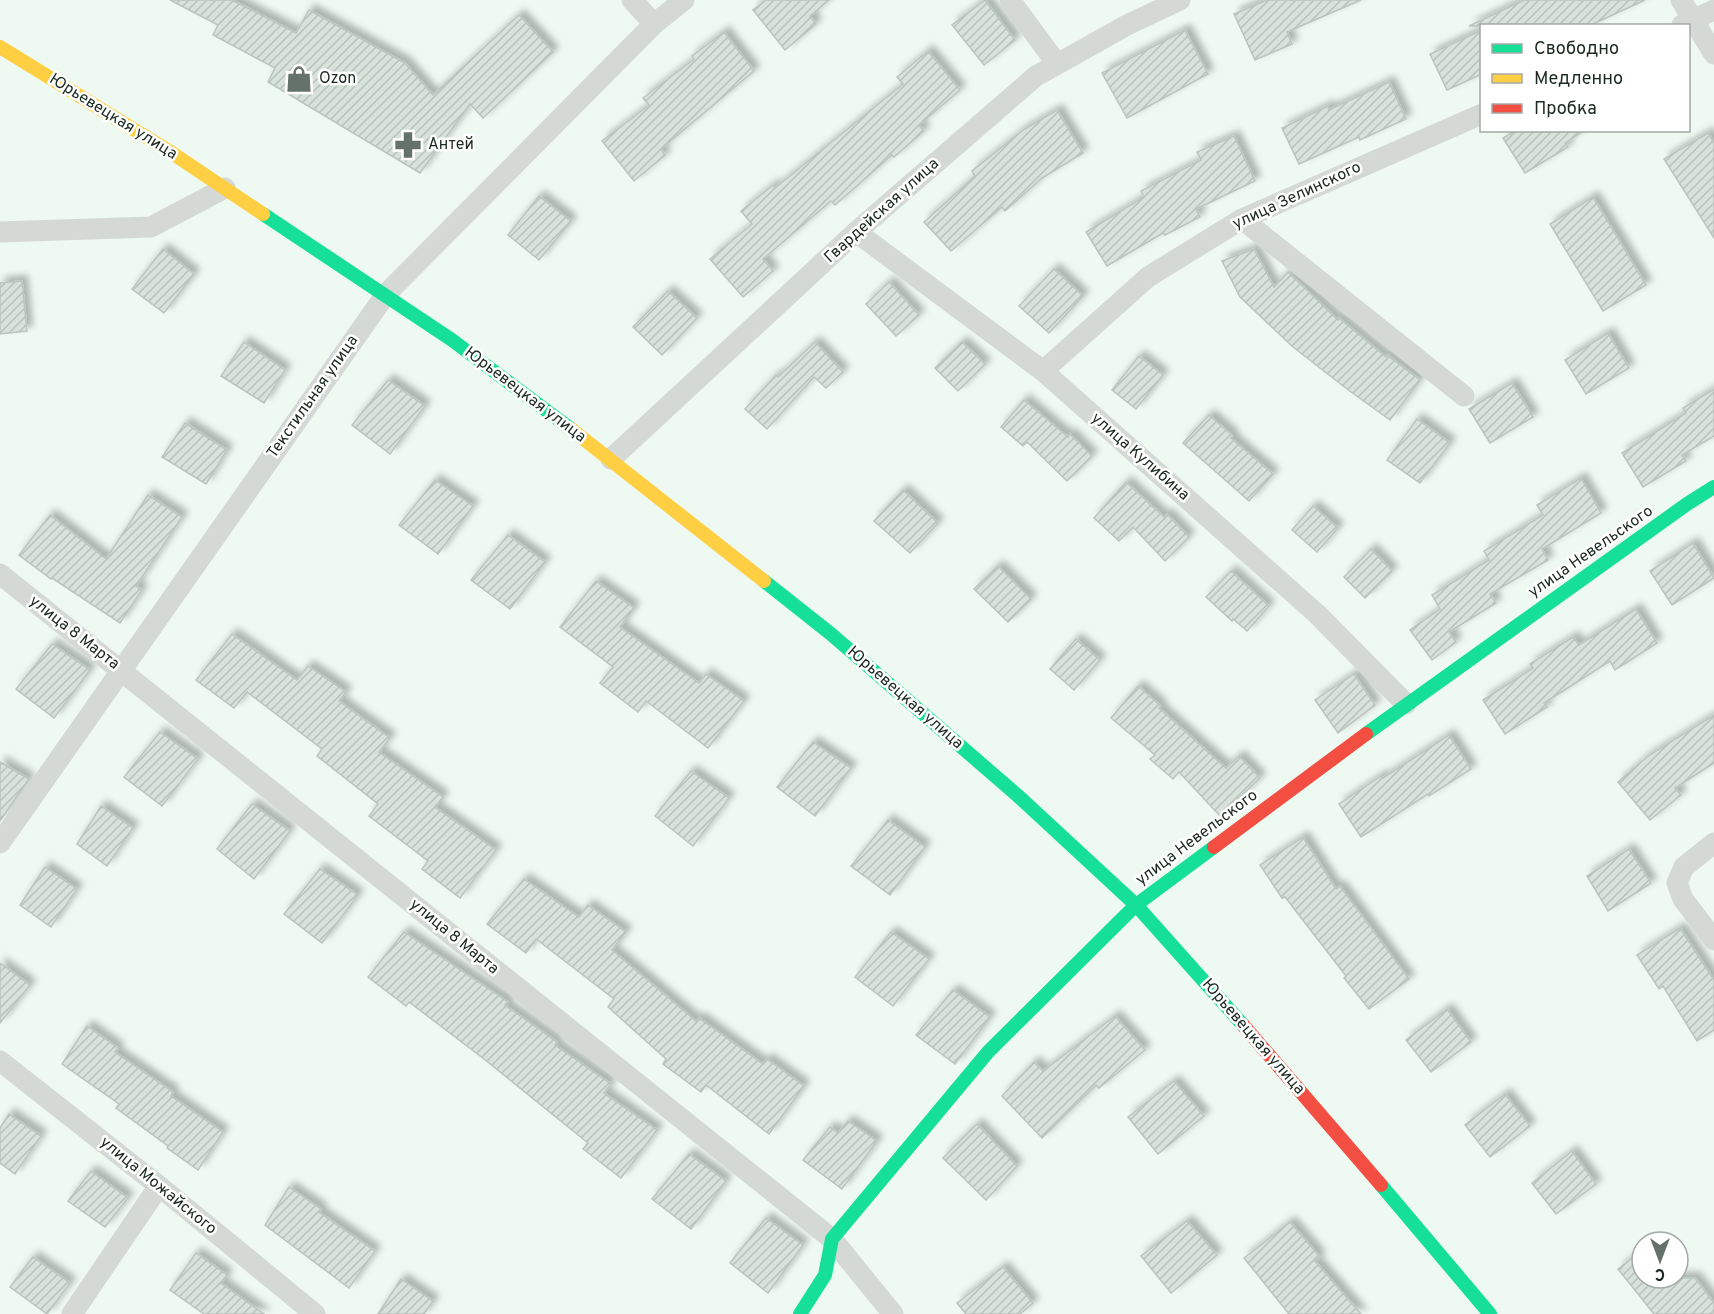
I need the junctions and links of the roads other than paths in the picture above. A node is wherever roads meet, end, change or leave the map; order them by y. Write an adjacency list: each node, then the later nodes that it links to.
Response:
1 (632, 0): 8 (street)
2 (684, 0): 8 (street, Текстильная улица)
3 (1010, 0): 12 (street)
4 (1180, 0): 12 (street, Гвардейская улица)
5 (1681, 0): 7 (street)
6 (1714, 10): 7 (street)
7 (1688, 23)
8 (654, 24): 18 (street, Текстильная улица)
9 (1690, 25): 11 (street)
10 (0, 47): 14 (main road, Юрьевецкая улица)
11 (1714, 54)
12 (1057, 64): 17 (street, Гвардейская улица)
13 (1480, 115): 15 (street, улица Зелинского)
14 (225, 188): 16 (street); 18 (main road, Юрьевецкая улица)
15 (1242, 219): 19 (street, улица Зелинского); 20 (street)
16 (0, 232)
17 (856, 232): 19 (street, улица Кулибина); 21 (street, Гвардейская улица)
18 (386, 294): 21 (main road, Юрьевецкая улица); 24 (street, Текстильная улица)
19 (1043, 371): 25 (street, улица Кулибина)
20 (1464, 396)
21 (611, 459): 28 (main road, Юрьевецкая улица)
22 (1714, 487): 25 (main road, улица Невельского)
23 (0, 574): 24 (street, улица 8 Марта)
24 (121, 670): 26 (street, Текстильная улица); 32 (street, улица 8 Марта)
25 (1406, 704): 28 (main road, улица Невельского)
26 (0, 843)
27 (1714, 843): 29 (street)
28 (1136, 905): 32 (main road, улица Невельского); 37 (main road, Юрьевецкая улица)
29 (1714, 940)
30 (0, 1061): 31 (street, улица Можайского)
31 (159, 1186): 33 (street); 34 (street, улица Можайского)
32 (832, 1239): 35 (main road, улица Невельского); 36 (street, улица 8 Марта)
33 (72, 1314)
34 (315, 1314)
35 (800, 1314)
36 (893, 1314)
37 (1490, 1314)

